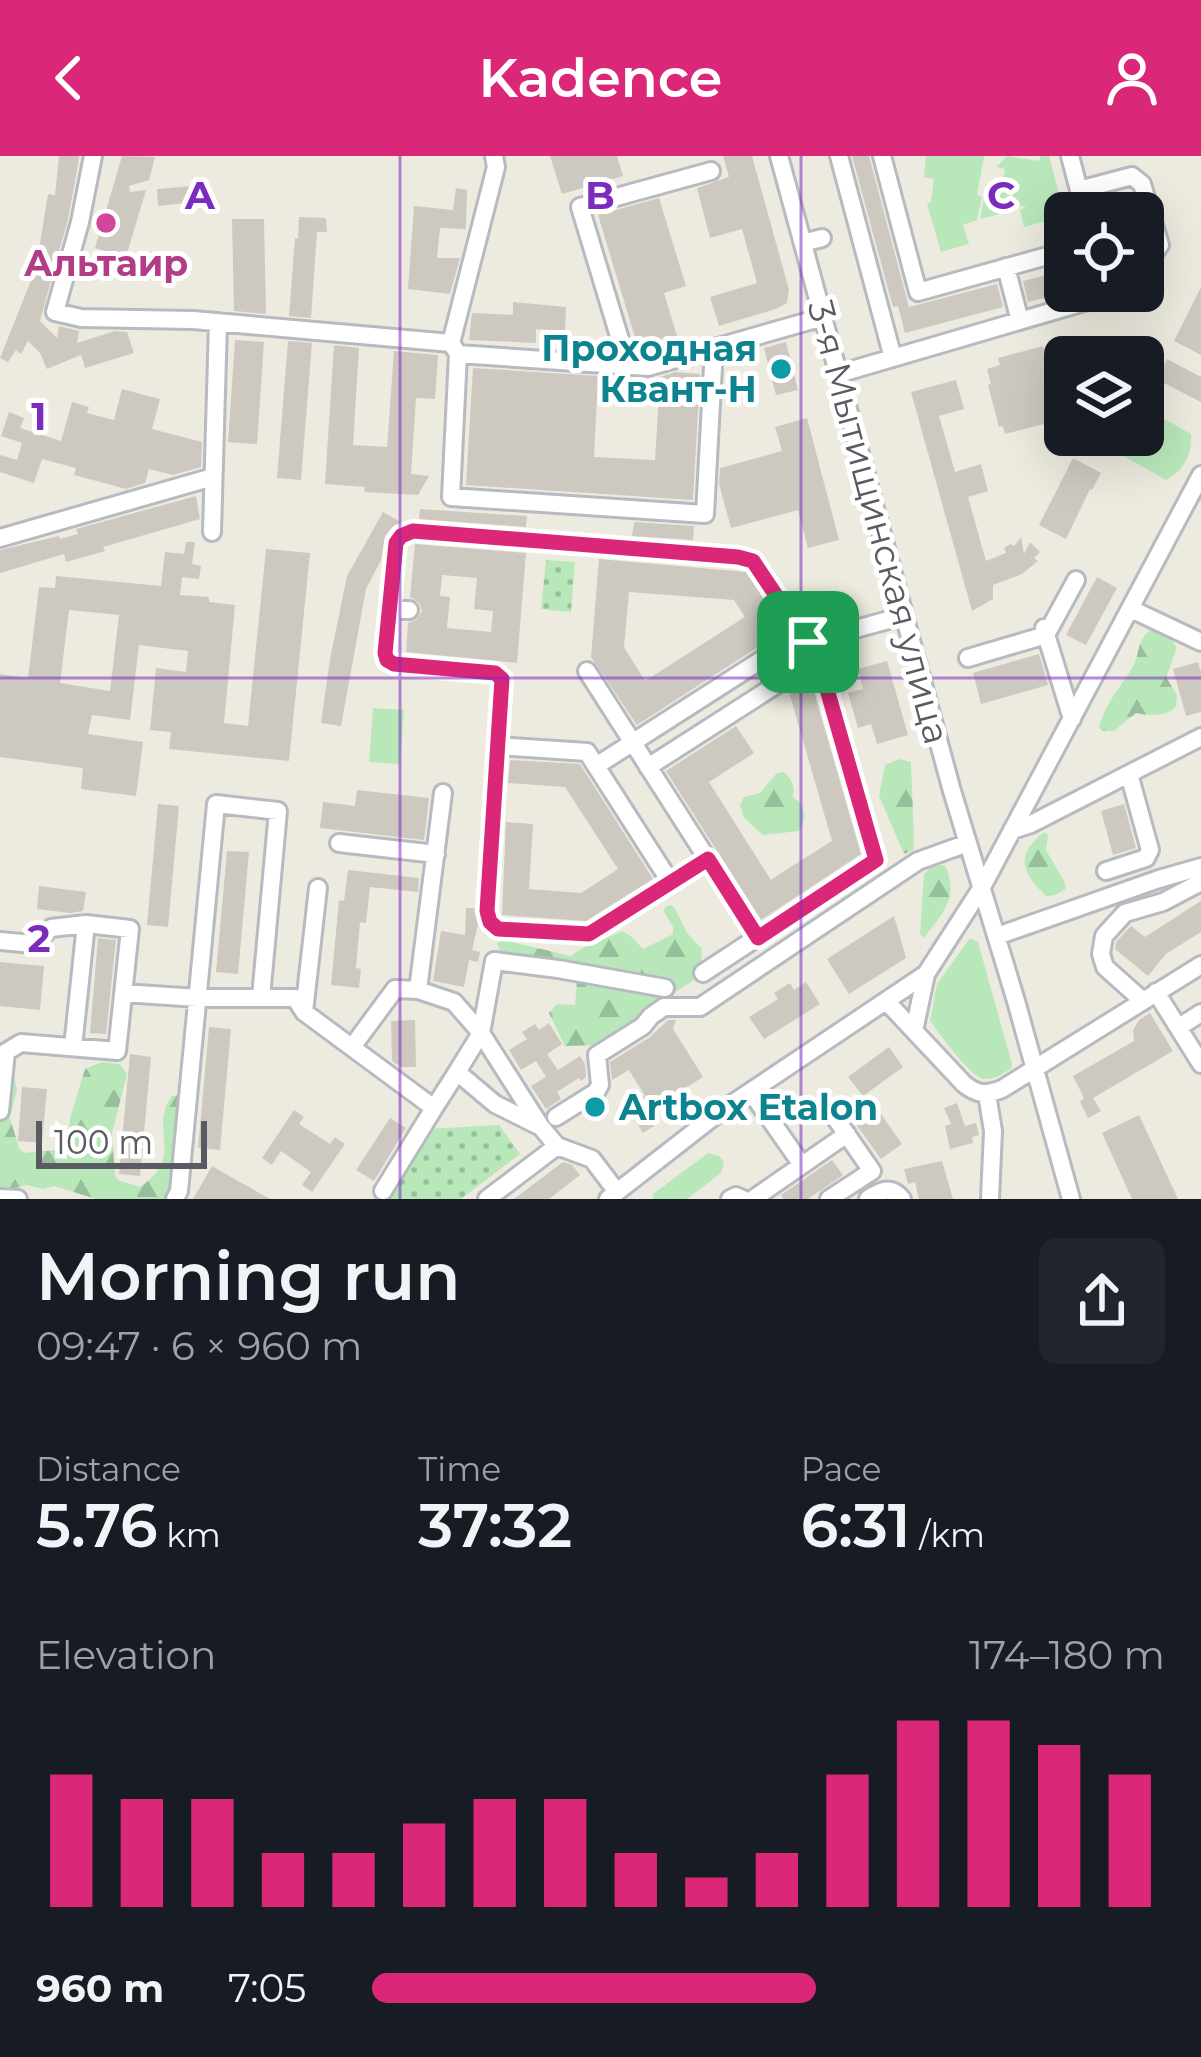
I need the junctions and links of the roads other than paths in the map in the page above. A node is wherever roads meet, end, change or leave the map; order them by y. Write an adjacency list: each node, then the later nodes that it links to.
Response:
1 (93, 156): 17 (street)
2 (494, 156): 18 (street)
3 (779, 156): 11 (street, 3-я Мытищинская улица)
4 (838, 156): 20 (street)
5 (882, 156): 13 (street)
6 (1070, 156): 8 (street)
7 (711, 171): 21 (street)
8 (1079, 190): 9 (street)
9 (1144, 192)
10 (822, 238): 11 (street)
11 (803, 243): 15 (street, 3-я Мытищинская улица)
12 (1044, 256): 13 (street)
13 (1006, 267): 16 (street)
14 (1051, 312): 16 (street)
15 (823, 318): 19 (street); 22 (street, 3-я Мытищинская улица)
16 (1020, 321): 20 (street)
17 (218, 322): 18 (street); 24 (street)
18 (455, 348): 19 (street); 21 (street)
19 (715, 348): 21 (street)
20 (892, 358): 22 (street)
21 (628, 366)
22 (838, 374): 31 (street, 3-я Мытищинская улица)
23 (1201, 476): 28 (street)
24 (213, 478): 25 (street); 26 (street)
25 (212, 532)
26 (0, 538)
27 (1076, 580): 32 (street)
28 (1131, 609): 33 (street); 39 (street)
29 (389, 610): 30 (street); 34 (street); 42 (street)
30 (409, 610)
31 (903, 616): 34 (street); 49 (street, 3-я Мытищинская улица)
32 (1044, 628): 35 (street); 39 (street)
33 (1201, 643)
34 (809, 645): 37 (street); 38 (street); 60 (street)
35 (968, 658)
36 (586, 671): 41 (street)
37 (731, 680): 38 (street); 41 (street)
38 (747, 704): 44 (street)
39 (1072, 719): 47 (street)
40 (1201, 736): 45 (street)
41 (633, 743): 43 (street); 44 (street)
42 (498, 746): 43 (street); 55 (street)
43 (596, 766): 55 (street)
44 (648, 767): 51 (street)
45 (1129, 774): 47 (street); 53 (street)
46 (443, 793): 50 (street)
47 (1012, 830): 56 (street)
48 (339, 843): 50 (street)
49 (968, 843): 56 (street, 3-я Мытищинская улица); 86 (street)
50 (436, 854): 66 (street)
51 (708, 859): 55 (street); 60 (street)
52 (1201, 867): 59 (street)
53 (1106, 871)
54 (1201, 882): 68 (street)
55 (671, 883)
56 (982, 887): 59 (street, 3-я Мытищинская улица); 64 (street)
57 (318, 888): 72 (street)
58 (86, 924): 61 (street); 67 (street); 77 (street)
59 (997, 936): 80 (street, 3-я Мытищинская улица)
60 (758, 938): 63 (street)
61 (0, 941)
62 (1201, 965): 68 (street)
63 (704, 974)
64 (926, 974): 71 (street); 75 (street)
65 (664, 988): 76 (street)
66 (418, 990): 76 (street); 78 (street)
67 (123, 993): 70 (street); 77 (street)
68 (1149, 996): 74 (street); 80 (street)
69 (261, 997): 70 (street); 70 (street); 72 (street)
70 (198, 998): 93 (street)
71 (887, 1002): 75 (street); 82 (street)
72 (304, 1012): 78 (street)
73 (1201, 1013): 74 (street)
74 (1179, 1027): 79 (street)
75 (914, 1031): 83 (street)
76 (482, 1034): 81 (street); 86 (street)
77 (73, 1047): 85 (street)
78 (352, 1047): 84 (street)
79 (1201, 1064)
80 (1035, 1069): 83 (street); 102 (street, 3-я Мытищинская улица)
81 (457, 1072): 84 (street); 86 (street)
82 (751, 1091): 88 (street); 90 (street)
83 (987, 1094): 101 (street)
84 (434, 1108): 89 (street)
85 (0, 1111)
86 (549, 1122): 87 (street)
87 (557, 1146): 90 (street); 94 (street)
88 (802, 1165): 97 (street); 98 (street)
89 (382, 1191)
90 (612, 1196)
91 (0, 1198): 92 (street)
92 (18, 1199)
93 (175, 1199)
94 (487, 1199)
95 (730, 1199): 96 (street)
96 (743, 1199)
97 (753, 1199)
98 (829, 1199)
99 (868, 1199): 100 (street)
100 (902, 1199)
101 (990, 1199)
102 (1071, 1199)

